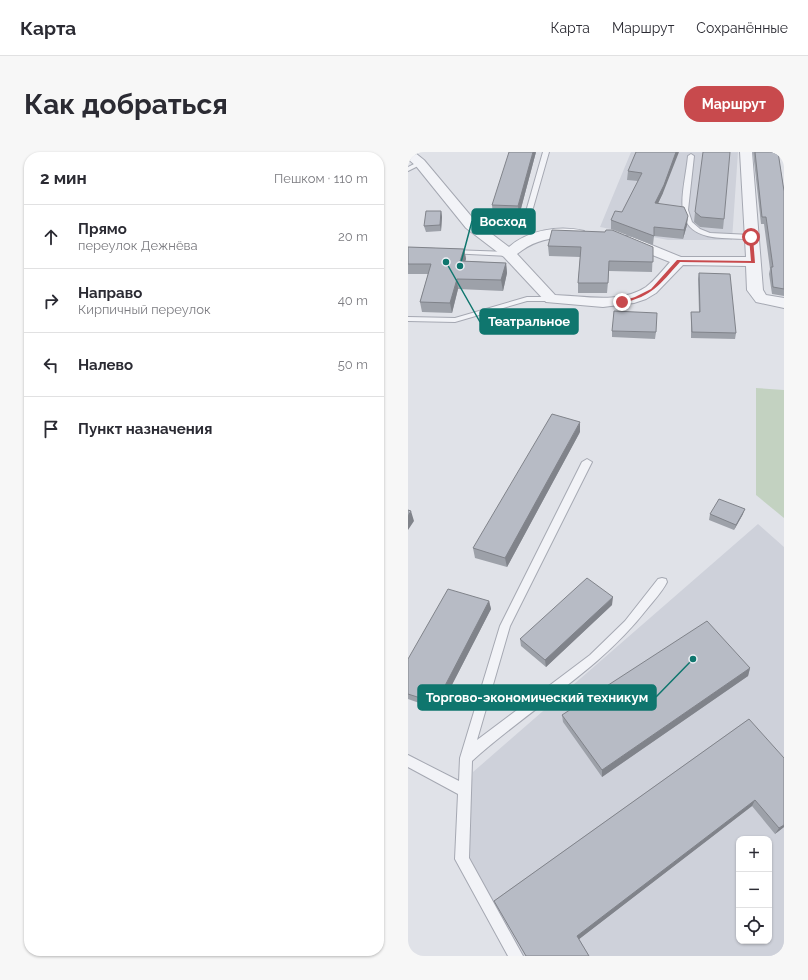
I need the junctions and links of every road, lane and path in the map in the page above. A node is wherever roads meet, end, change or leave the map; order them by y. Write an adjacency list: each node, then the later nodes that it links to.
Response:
1 (546, 152): 7 (lane)
2 (746, 152): 10 (street)
3 (408, 153): 5 (street)
4 (691, 156): 10 (lane)
5 (420, 163): 6 (lane); 12 (street)
6 (408, 169)
7 (528, 215)
8 (592, 234): 12 (street)
9 (614, 235): 13 (street)
10 (751, 237): 14 (street)
11 (447, 252): 12 (lane)
12 (509, 254): 15 (street)
13 (679, 261): 14 (street); 15 (street)
14 (753, 262): 16 (street)
15 (551, 298): 17 (lane)
16 (784, 303)
17 (408, 319)
18 (587, 462): 20 (lane)
19 (662, 582): 20 (lane)
20 (466, 758): 22 (lane)
21 (408, 761): 22 (lane)
22 (464, 791): 23 (lane)
23 (516, 956)

